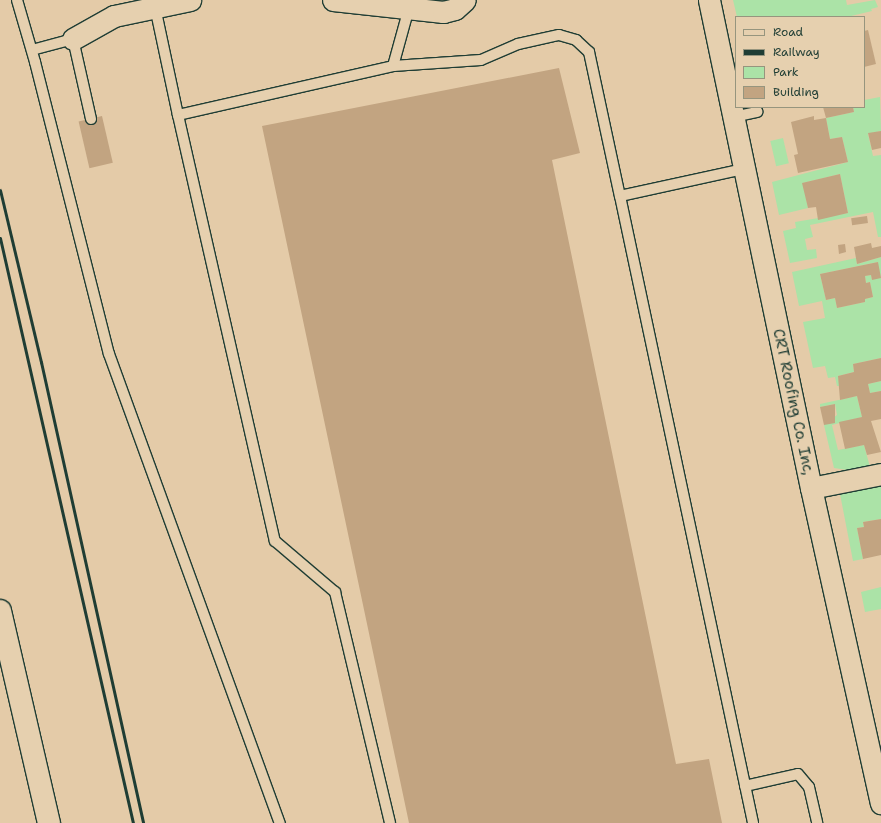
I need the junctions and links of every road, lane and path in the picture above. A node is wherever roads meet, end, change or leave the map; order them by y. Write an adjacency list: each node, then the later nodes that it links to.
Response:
1 (17, 0): 9 (lane)
2 (190, 0): 6 (street)
3 (333, 0): 7 (street)
4 (465, 0): 7 (street)
5 (709, 0): 13 (street, CRT Roofing Co. Inc,)
6 (155, 8): 8 (street); 12 (lane)
7 (409, 8): 10 (lane)
8 (73, 39): 9 (lane); 14 (lane)
9 (32, 50): 23 (lane)
10 (393, 66): 12 (lane); 16 (lane)
11 (757, 112): 13 (lane)
12 (178, 115): 24 (lane)
13 (733, 117): 15 (street, CRT Roofing Co. Inc,)
14 (91, 119)
15 (744, 169): 16 (lane); 18 (street, CRT Roofing Co. Inc,)
16 (620, 196): 20 (lane)
17 (881, 474): 18 (street)
18 (811, 488): 21 (street, CRT Roofing Co. Inc,)
19 (0, 611): 22 (highway)
20 (745, 786): 25 (lane); 26 (lane)
21 (881, 803)
22 (50, 823)
23 (280, 823)
24 (390, 823)
25 (753, 823)
26 (817, 823)

